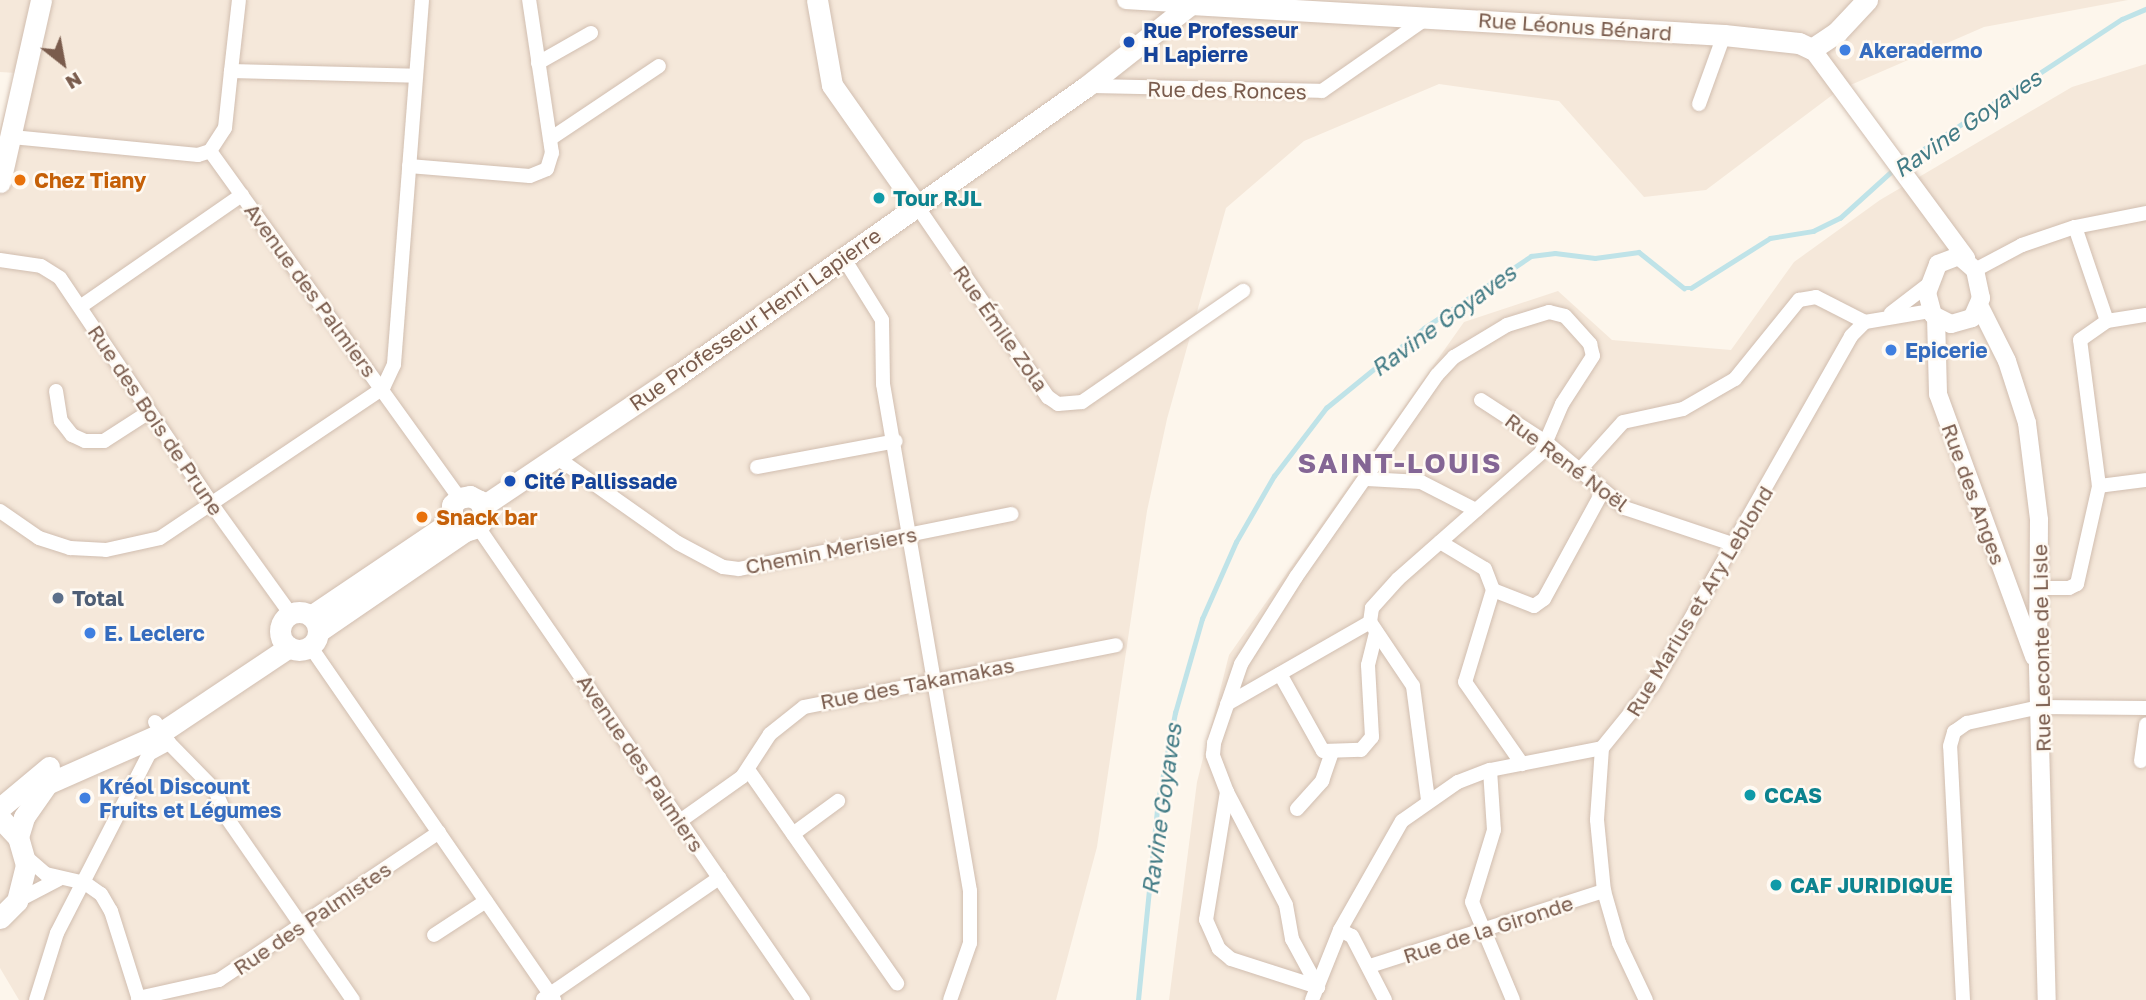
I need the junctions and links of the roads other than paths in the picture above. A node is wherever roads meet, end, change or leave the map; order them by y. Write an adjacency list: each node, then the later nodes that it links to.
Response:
1 (41, 0): 21 (main road)
2 (239, 0): 17 (street)
3 (422, 0): 18 (street)
4 (529, 0): 15 (street)
5 (817, 0): 27 (main road)
6 (1126, 0): 7 (street, Rue Léonus Bénard)
7 (1136, 0): 9 (street, Rue Léonus Bénard)
8 (1867, 0): 14 (main road)
9 (1191, 4): 10 (main road, Rue Léonus Bénard); 19 (main road, Rue Professeur Henri Lapierre)
10 (1383, 7): 11 (main road, Rue Léonus Bénard)
11 (1428, 17): 13 (main road, Rue Léonus Bénard); 19 (street, Rue des Ronces)
12 (591, 33): 15 (street)
13 (1724, 36): 14 (main road, Rue Léonus Bénard); 20 (street)
14 (1812, 49): 29 (street)
15 (538, 63): 22 (street)
16 (659, 66): 22 (street)
17 (231, 71): 18 (street); 23 (street)
18 (416, 76): 24 (street)
19 (1087, 86): 27 (main road, Rue Professeur Henri Lapierre)
20 (1699, 104)
21 (12, 138): 23 (street); 25 (main road)
22 (550, 139): 24 (street)
23 (210, 151): 26 (street, Avenue des Palmiers)
24 (409, 166): 44 (street)
25 (0, 183)
26 (242, 195): 37 (street); 44 (street, Avenue des Palmiers)
27 (917, 206): 31 (main road, Rue Professeur Henri Lapierre); 36 (street, Rue Émile Zola)
28 (2144, 210): 30 (street)
29 (1936, 216): 33 (street); 34 (street)
30 (2076, 227): 34 (street); 41 (street)
31 (843, 257): 48 (street); 50 (main road, Rue Professeur Henri Lapierre)
32 (0, 260): 37 (street, Rue des Bois de Prune)
33 (1938, 264): 34 (street); 35 (street)
34 (1970, 264): 38 (street)
35 (1928, 284): 39 (street); 43 (street)
36 (1243, 291)
37 (80, 307): 47 (street, Rue des Bois de Prune)
38 (1980, 307): 39 (street); 66 (street, Rue Leconte de Lisle)
39 (1933, 314): 43 (street); 71 (street, Rue des Anges)
40 (2146, 315): 41 (street)
41 (2107, 321): 55 (street)
42 (1865, 322): 43 (street); 52 (street); 65 (street, Rue Marius et Ary Leblond)
43 (1882, 322)
44 (383, 388): 57 (street, Avenue des Palmiers); 58 (street)
45 (56, 391): 47 (street)
46 (1481, 400): 49 (street, Rue René Noël)
47 (149, 412): 58 (street, Rue des Bois de Prune)
48 (896, 441): 51 (street); 63 (street)
49 (1547, 443): 52 (street, Rue René Noël); 53 (street); 59 (street)
50 (556, 457): 62 (main road, Rue Professeur Henri Lapierre); 63 (street, Chemin Merisiers)
51 (757, 467)
52 (1578, 472): 56 (street, Rue René Noël)
53 (1367, 479): 59 (street); 74 (street)
54 (2145, 483): 55 (street)
55 (2099, 486): 66 (street)
56 (1603, 491): 65 (street, Rue René Noël); 67 (street)
57 (459, 498): 62 (main road)
58 (213, 506): 60 (street); 69 (street, Rue des Bois de Prune)
59 (1476, 510): 64 (street)
60 (0, 511)
61 (1011, 514): 63 (street, Chemin Merisiers)
62 (470, 521): 69 (main road, Rue Professeur Henri Lapierre); 91 (street, Avenue des Palmiers)
63 (911, 534): 73 (street)
64 (1440, 542): 67 (street); 68 (street)
65 (1735, 545): 79 (street, Rue Marius et Ary Leblond)
66 (2040, 588): 71 (street, Rue Leconte de Lisle)
67 (1493, 590): 82 (street)
68 (1373, 627): 72 (street); 80 (street); 86 (street)
69 (300, 631): 78 (main road, Rue Professeur Henri Lapierre); 92 (street, Rue des Bois de Prune)
70 (1116, 645): 73 (street, Rue des Takamakas)
71 (2038, 667): 75 (street, Rue Leconte de Lisle)
72 (1280, 674): 74 (street); 80 (street)
73 (935, 679): 84 (street, Rue des Takamakas); 114 (street)
74 (1227, 704): 85 (street)
75 (2040, 707): 76 (street); 118 (street); 119 (street, Rue Leconte de Lisle)
76 (2146, 708)
77 (2146, 724): 81 (street)
78 (162, 732): 88 (main road, Rue Professeur Henri Lapierre); 94 (main road, Rue Professeur Henri Lapierre); 97 (street); 102 (street)
79 (1602, 748): 82 (street); 98 (street)
80 (1332, 752): 89 (street)
81 (2141, 761)
82 (1522, 764): 83 (street)
83 (1490, 770): 86 (street); 104 (street)
84 (749, 771): 91 (street, Rue des Takamakas); 93 (street)
85 (1227, 792): 108 (street); 108 (street)
86 (1428, 800): 103 (street)
87 (838, 801): 93 (street)
88 (0, 808)
89 (1297, 809)
90 (0, 818): 94 (main road)
91 (680, 821): 96 (street, Avenue des Palmiers)
92 (439, 832): 100 (street, Rue des Bois de Prune); 102 (street, Rue des Palmistes)
93 (793, 834): 107 (street)
94 (22, 846): 95 (street); 99 (main road, Rue Professeur Henri Lapierre)
95 (59, 878): 97 (street); 99 (street)
96 (719, 878): 109 (street); 113 (street, Avenue des Palmiers)
97 (85, 883): 110 (street); 111 (street)
98 (1604, 891): 104 (street, Rue de la Gironde); 117 (street)
99 (17, 901): 101 (main road)
100 (486, 901): 105 (street); 109 (street, Rue des Bois de Prune)
101 (0, 918)
102 (300, 924): 110 (street, Rue des Palmistes); 112 (street)
103 (1340, 930): 106 (street); 108 (street)
104 (1481, 933): 106 (street, Rue de la Gironde); 116 (street)
105 (434, 935)
106 (1370, 966): 115 (street)
107 (897, 982)
108 (1315, 994)
109 (549, 998)
110 (138, 999)
111 (36, 1000)
112 (352, 1000)
113 (803, 1000)
114 (950, 1000)
115 (1385, 1000)
116 (1513, 1000)
117 (1646, 1000)
118 (1963, 1000)
119 (2047, 1000)

